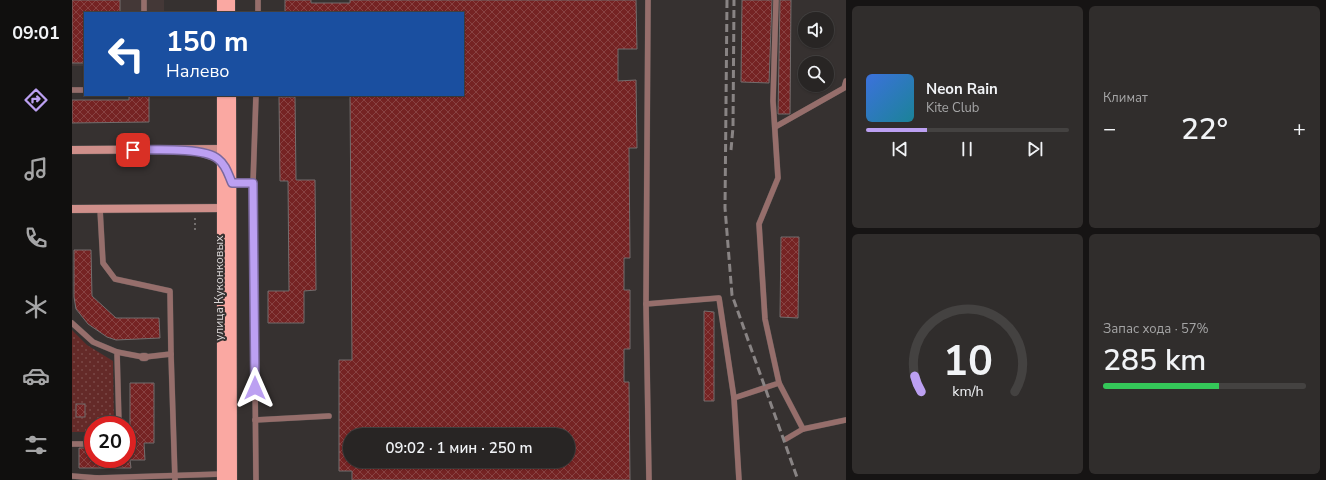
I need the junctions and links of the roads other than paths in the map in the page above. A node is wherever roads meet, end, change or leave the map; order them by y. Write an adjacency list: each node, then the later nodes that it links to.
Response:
1 (144, 0): 7 (lane)
2 (222, 0): 8 (main road)
3 (230, 0): 9 (main road)
4 (258, 0): 10 (lane)
5 (648, 0): 27 (lane)
6 (776, 0): 17 (lane)
7 (144, 12)
8 (222, 12)
9 (230, 12)
10 (258, 12)
11 (846, 80): 17 (lane)
12 (72, 90): 13 (lane)
13 (84, 90)
14 (222, 96): 18 (main road, улица Куконковых)
15 (231, 96): 22 (main road, улица Куконковых)
16 (256, 96): 23 (lane)
17 (775, 127): 31 (lane)
18 (222, 149): 20 (main road); 21 (main road, улица Куконковых); 22 (main road)
19 (72, 150): 20 (main road)
20 (194, 150): 21 (main road)
21 (222, 164): 22 (main road, улица Куконковых)
22 (227, 183): 23 (lane); 24 (main road, улица Куконковых)
23 (253, 183): 35 (lane)
24 (227, 208): 26 (main road); 42 (main road, улица Куконковых); 45 (main road, улица Куконковых)
25 (72, 209): 26 (main road)
26 (100, 209): 30 (lane)
27 (646, 304): 32 (lane); 47 (lane)
28 (72, 323): 29 (lane)
29 (117, 352): 30 (lane); 33 (lane)
30 (171, 354): 43 (lane)
31 (779, 383): 32 (lane); 37 (lane)
32 (734, 398): 48 (lane)
33 (119, 416)
34 (329, 416): 35 (lane)
35 (255, 420): 46 (lane)
36 (846, 420): 37 (lane)
37 (803, 429): 38 (lane)
38 (786, 439)
39 (72, 444): 40 (lane)
40 (84, 444)
41 (72, 476): 44 (lane)
42 (222, 477): 43 (lane)
43 (175, 478): 44 (lane)
44 (97, 479)
45 (232, 480)
46 (256, 480)
47 (649, 480)
48 (739, 480)

